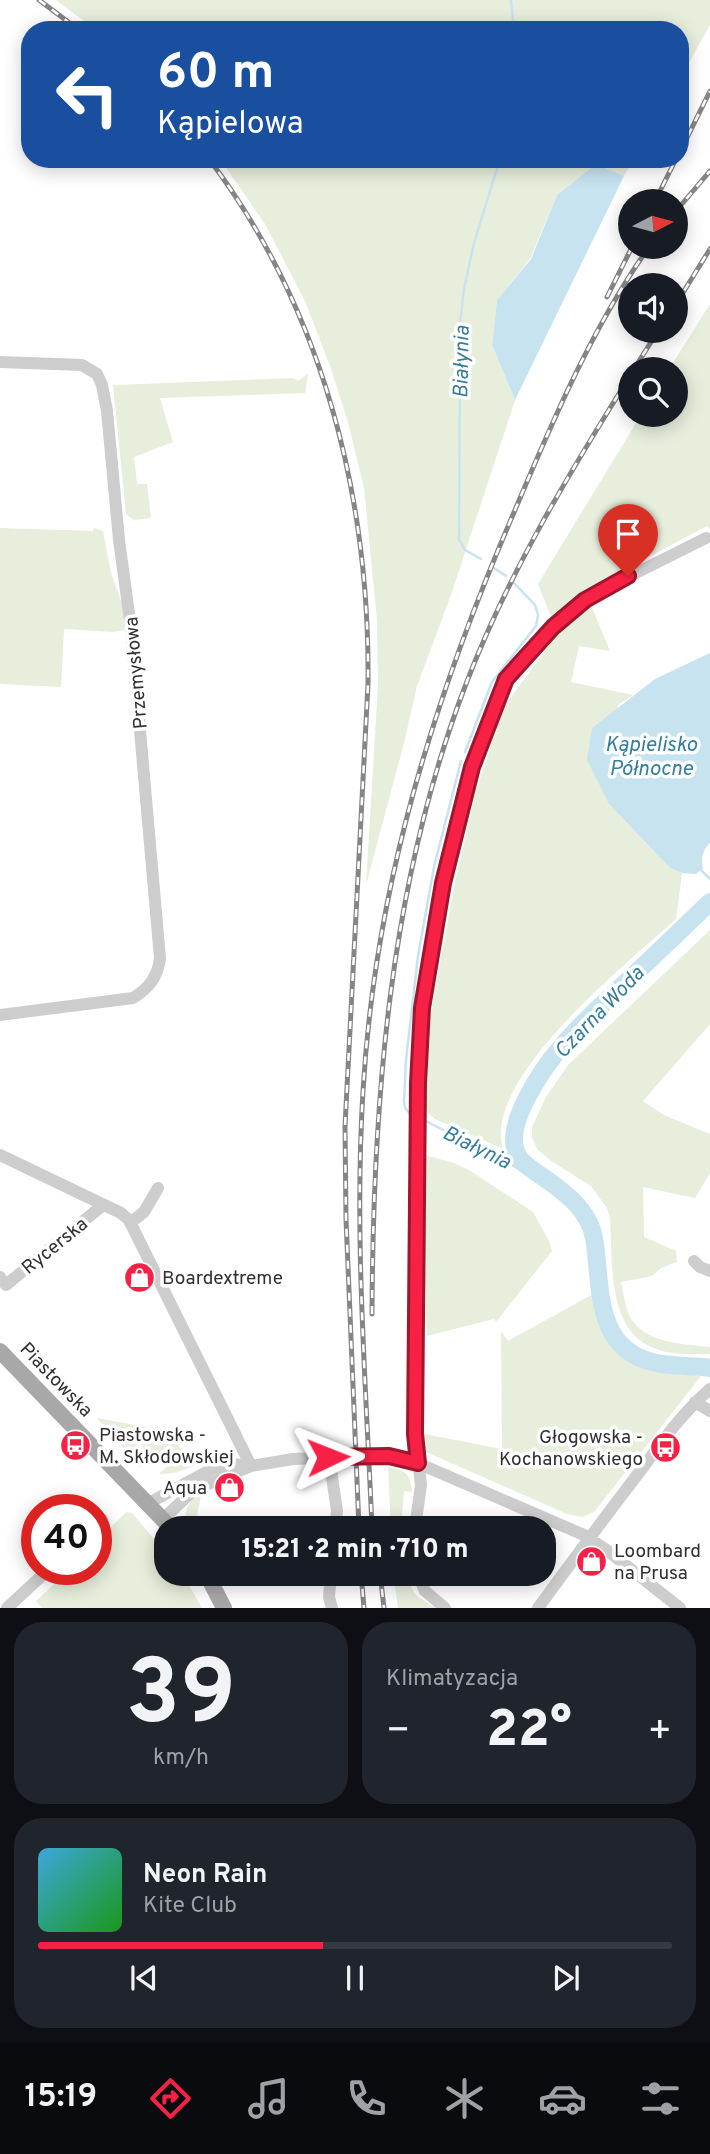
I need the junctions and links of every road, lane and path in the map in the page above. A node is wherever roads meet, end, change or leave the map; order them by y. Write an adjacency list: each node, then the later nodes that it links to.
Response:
1 (0, 362): 3 (street, Przemysłowa)
2 (706, 538): 16 (street)
3 (0, 1014)
4 (0, 1154): 6 (street)
5 (158, 1188): 7 (street)
6 (103, 1205): 7 (street); 10 (street, Rycerska)
7 (130, 1223): 17 (street)
8 (694, 1261): 9 (street)
9 (710, 1271)
10 (3, 1281)
11 (0, 1351): 18 (main road, Piastowska)
12 (708, 1391): 13 (street)
13 (695, 1402): 14 (street); 23 (street)
14 (710, 1411)
15 (328, 1457): 16 (street); 17 (street); 21 (street)
16 (418, 1463): 22 (street); 23 (street)
17 (251, 1466): 18 (street); 20 (street)
18 (149, 1503): 19 (main road, Piastowska)
19 (161, 1516)
20 (174, 1516)
21 (336, 1516)
22 (417, 1516)
23 (588, 1538): 32 (street); 33 (street)
24 (32, 1585): 28 (street)
25 (213, 1586): 29 (main road)
26 (330, 1586): 30 (street)
27 (423, 1586): 31 (street)
28 (7, 1608)
29 (224, 1608)
30 (332, 1608)
31 (445, 1608)
32 (538, 1608)
33 (680, 1608)

